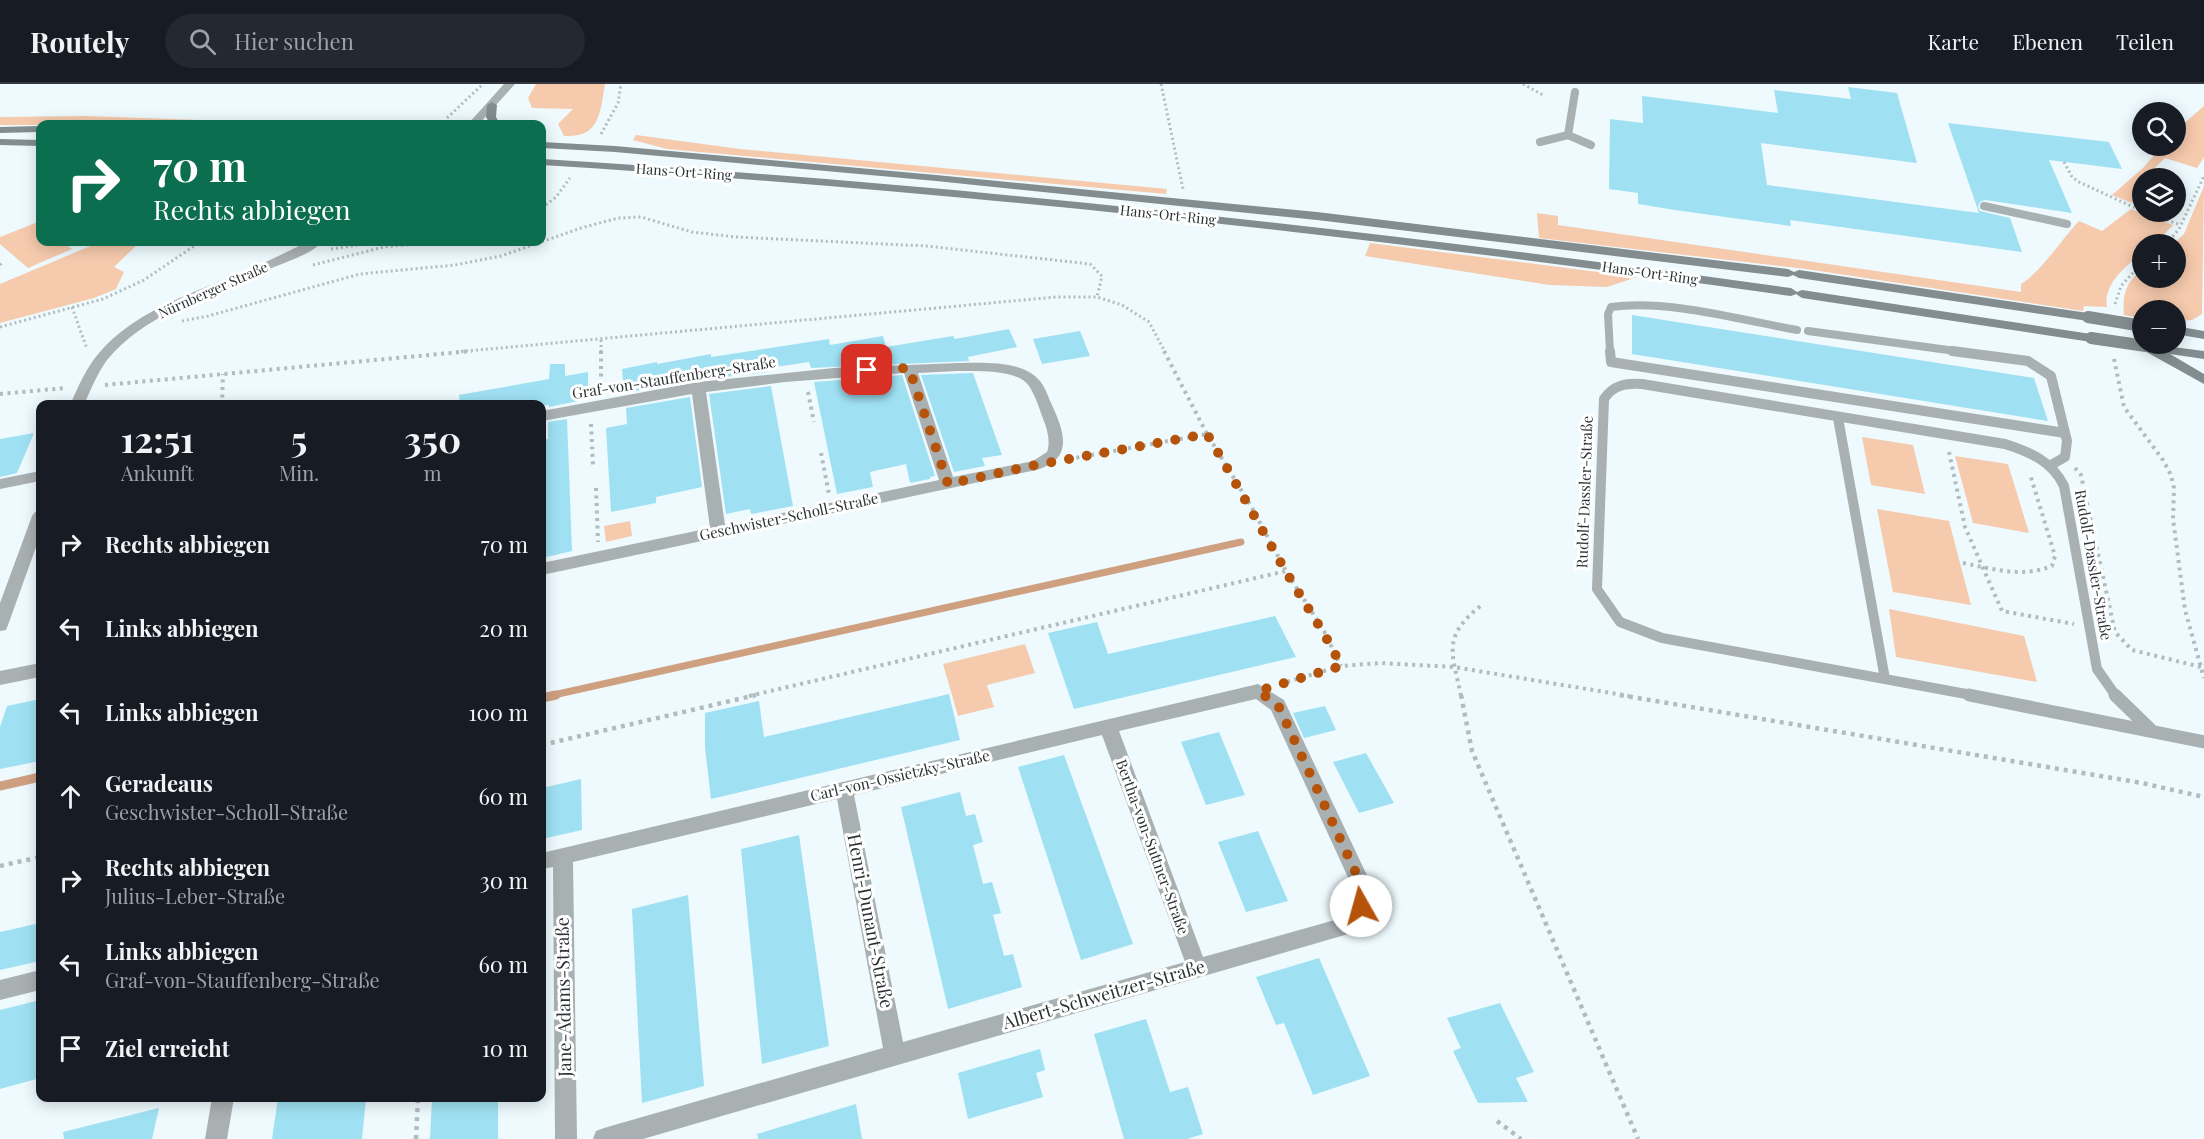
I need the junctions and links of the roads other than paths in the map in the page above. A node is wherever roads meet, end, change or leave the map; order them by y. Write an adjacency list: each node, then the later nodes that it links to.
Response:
1 (510, 84): 3 (street)
2 (1575, 92): 8 (lane)
3 (492, 105): 4 (street); 5 (main road)
4 (477, 120)
5 (493, 120)
6 (36, 129): 7 (main road)
7 (0, 130)
8 (1569, 135): 10 (lane); 13 (lane)
9 (0, 142): 11 (main road)
10 (1540, 142)
11 (36, 143)
12 (546, 145): 18 (main road, Hans-Ort-Ring, bridge)
13 (1591, 145)
14 (546, 162): 23 (main road, Hans-Ort-Ring, bridge)
15 (1984, 206): 16 (lane)
16 (2067, 224)
17 (308, 246): 30 (street, Nürnberger Straße)
18 (2132, 324)
19 (1797, 330): 33 (lane)
20 (1808, 331): 33 (lane)
21 (2186, 332): 22 (main road)
22 (2204, 335)
23 (2132, 344)
24 (2186, 352): 26 (main road, Hans-Ort-Ring)
25 (2160, 354): 28 (main road)
26 (2204, 355)
27 (909, 368): 29 (street, Graf-von-Stauffenberg-Straße); 34 (street, Graf-von-Stauffenberg-Straße); 38 (street)
28 (2204, 380)
29 (698, 387): 31 (street, Graf-von-Stauffenberg-Straße); 40 (street)
30 (79, 400)
31 (546, 415)
32 (1838, 418): 35 (lane, Rudolf-Dassler-Straße); 45 (lane); 45 (lane, Rudolf-Dassler-Straße)
33 (2066, 433): 35 (lane)
34 (1036, 465): 38 (street, Geschwister-Scholl-Straße)
35 (2051, 465): 48 (lane, Rudolf-Dassler-Straße)
36 (36, 477): 37 (street)
37 (0, 484)
38 (948, 484): 40 (street, Geschwister-Scholl-Straße)
39 (36, 527): 42 (street)
40 (718, 531): 41 (street, Geschwister-Scholl-Straße)
41 (546, 568)
42 (0, 625)
43 (36, 671): 44 (street)
44 (0, 678)
45 (1886, 679): 48 (lane, Rudolf-Dassler-Straße)
46 (1258, 691): 47 (street, Carl-von-Ossietzky-Straße); 53 (street, Albert-Schweitzer-Straße)
47 (1108, 726): 50 (street, Carl-von-Ossietzky-Straße); 53 (street, Bertha-von-Suttner-Straße)
48 (2150, 729): 49 (lane, Rudolf-Dassler-Straße)
49 (2204, 742)
50 (844, 789): 51 (street, Carl-von-Ossietzky-Straße); 56 (street, Henri-Dunant-Straße)
51 (562, 856): 52 (street, Carl-von-Ossietzky-Straße); 59 (street, Jane-Adams-Straße)
52 (546, 860)
53 (1197, 968): 56 (street, Albert-Schweitzer-Straße)
54 (36, 981): 55 (street)
55 (0, 990)
56 (896, 1054): 60 (street, Albert-Schweitzer-Straße)
57 (222, 1102): 58 (street)
58 (216, 1139)
59 (566, 1139)
60 (604, 1139)

